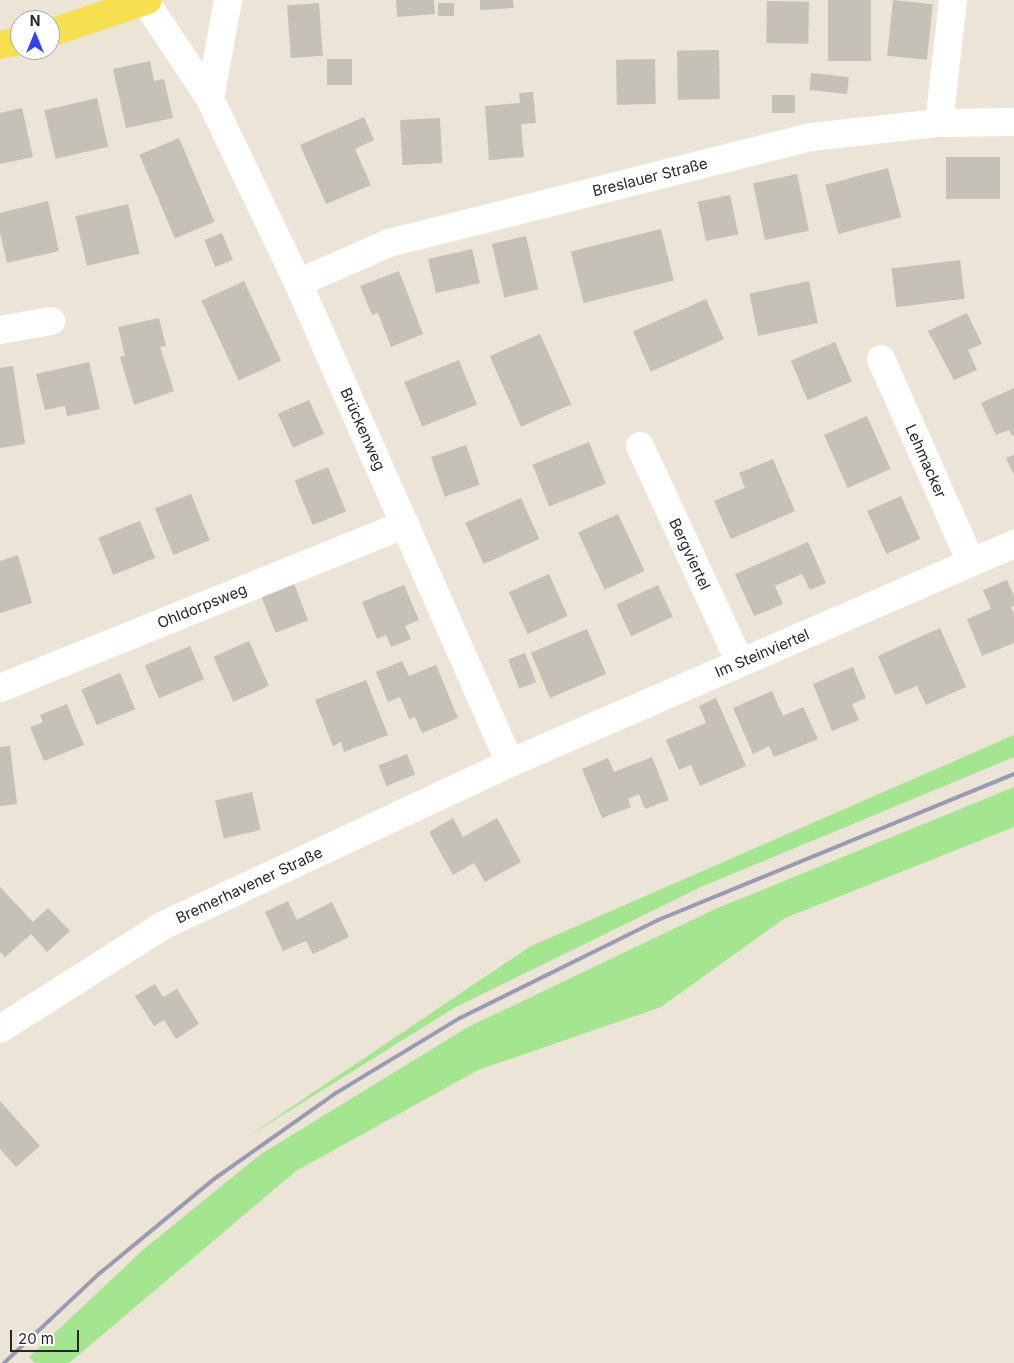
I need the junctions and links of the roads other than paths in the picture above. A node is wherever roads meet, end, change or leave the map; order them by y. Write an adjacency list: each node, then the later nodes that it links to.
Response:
1 (228, 0): 5 (street)
2 (953, 0): 7 (street)
3 (147, 1): 4 (main road); 5 (street, Brückenweg)
4 (60, 30)
5 (210, 99): 8 (street, Brückenweg)
6 (1014, 122): 7 (street, Breslauer Straße)
7 (939, 123): 8 (street, Breslauer Straße)
8 (298, 283): 13 (street, Brückenweg)
9 (52, 321): 10 (street)
10 (0, 330)
11 (881, 359): 15 (street, Lehmacker)
12 (640, 446): 16 (street, Bergviertel)
13 (405, 524): 17 (street, Ohldorpsweg); 18 (street, Brückenweg)
14 (1014, 544): 15 (street, Im Steinviertel)
15 (971, 562): 16 (street, Im Steinviertel)
16 (740, 662): 18 (street, Im Steinviertel)
17 (0, 688)
18 (510, 763): 19 (street, Bremerhavener Straße)
19 (0, 1029)

